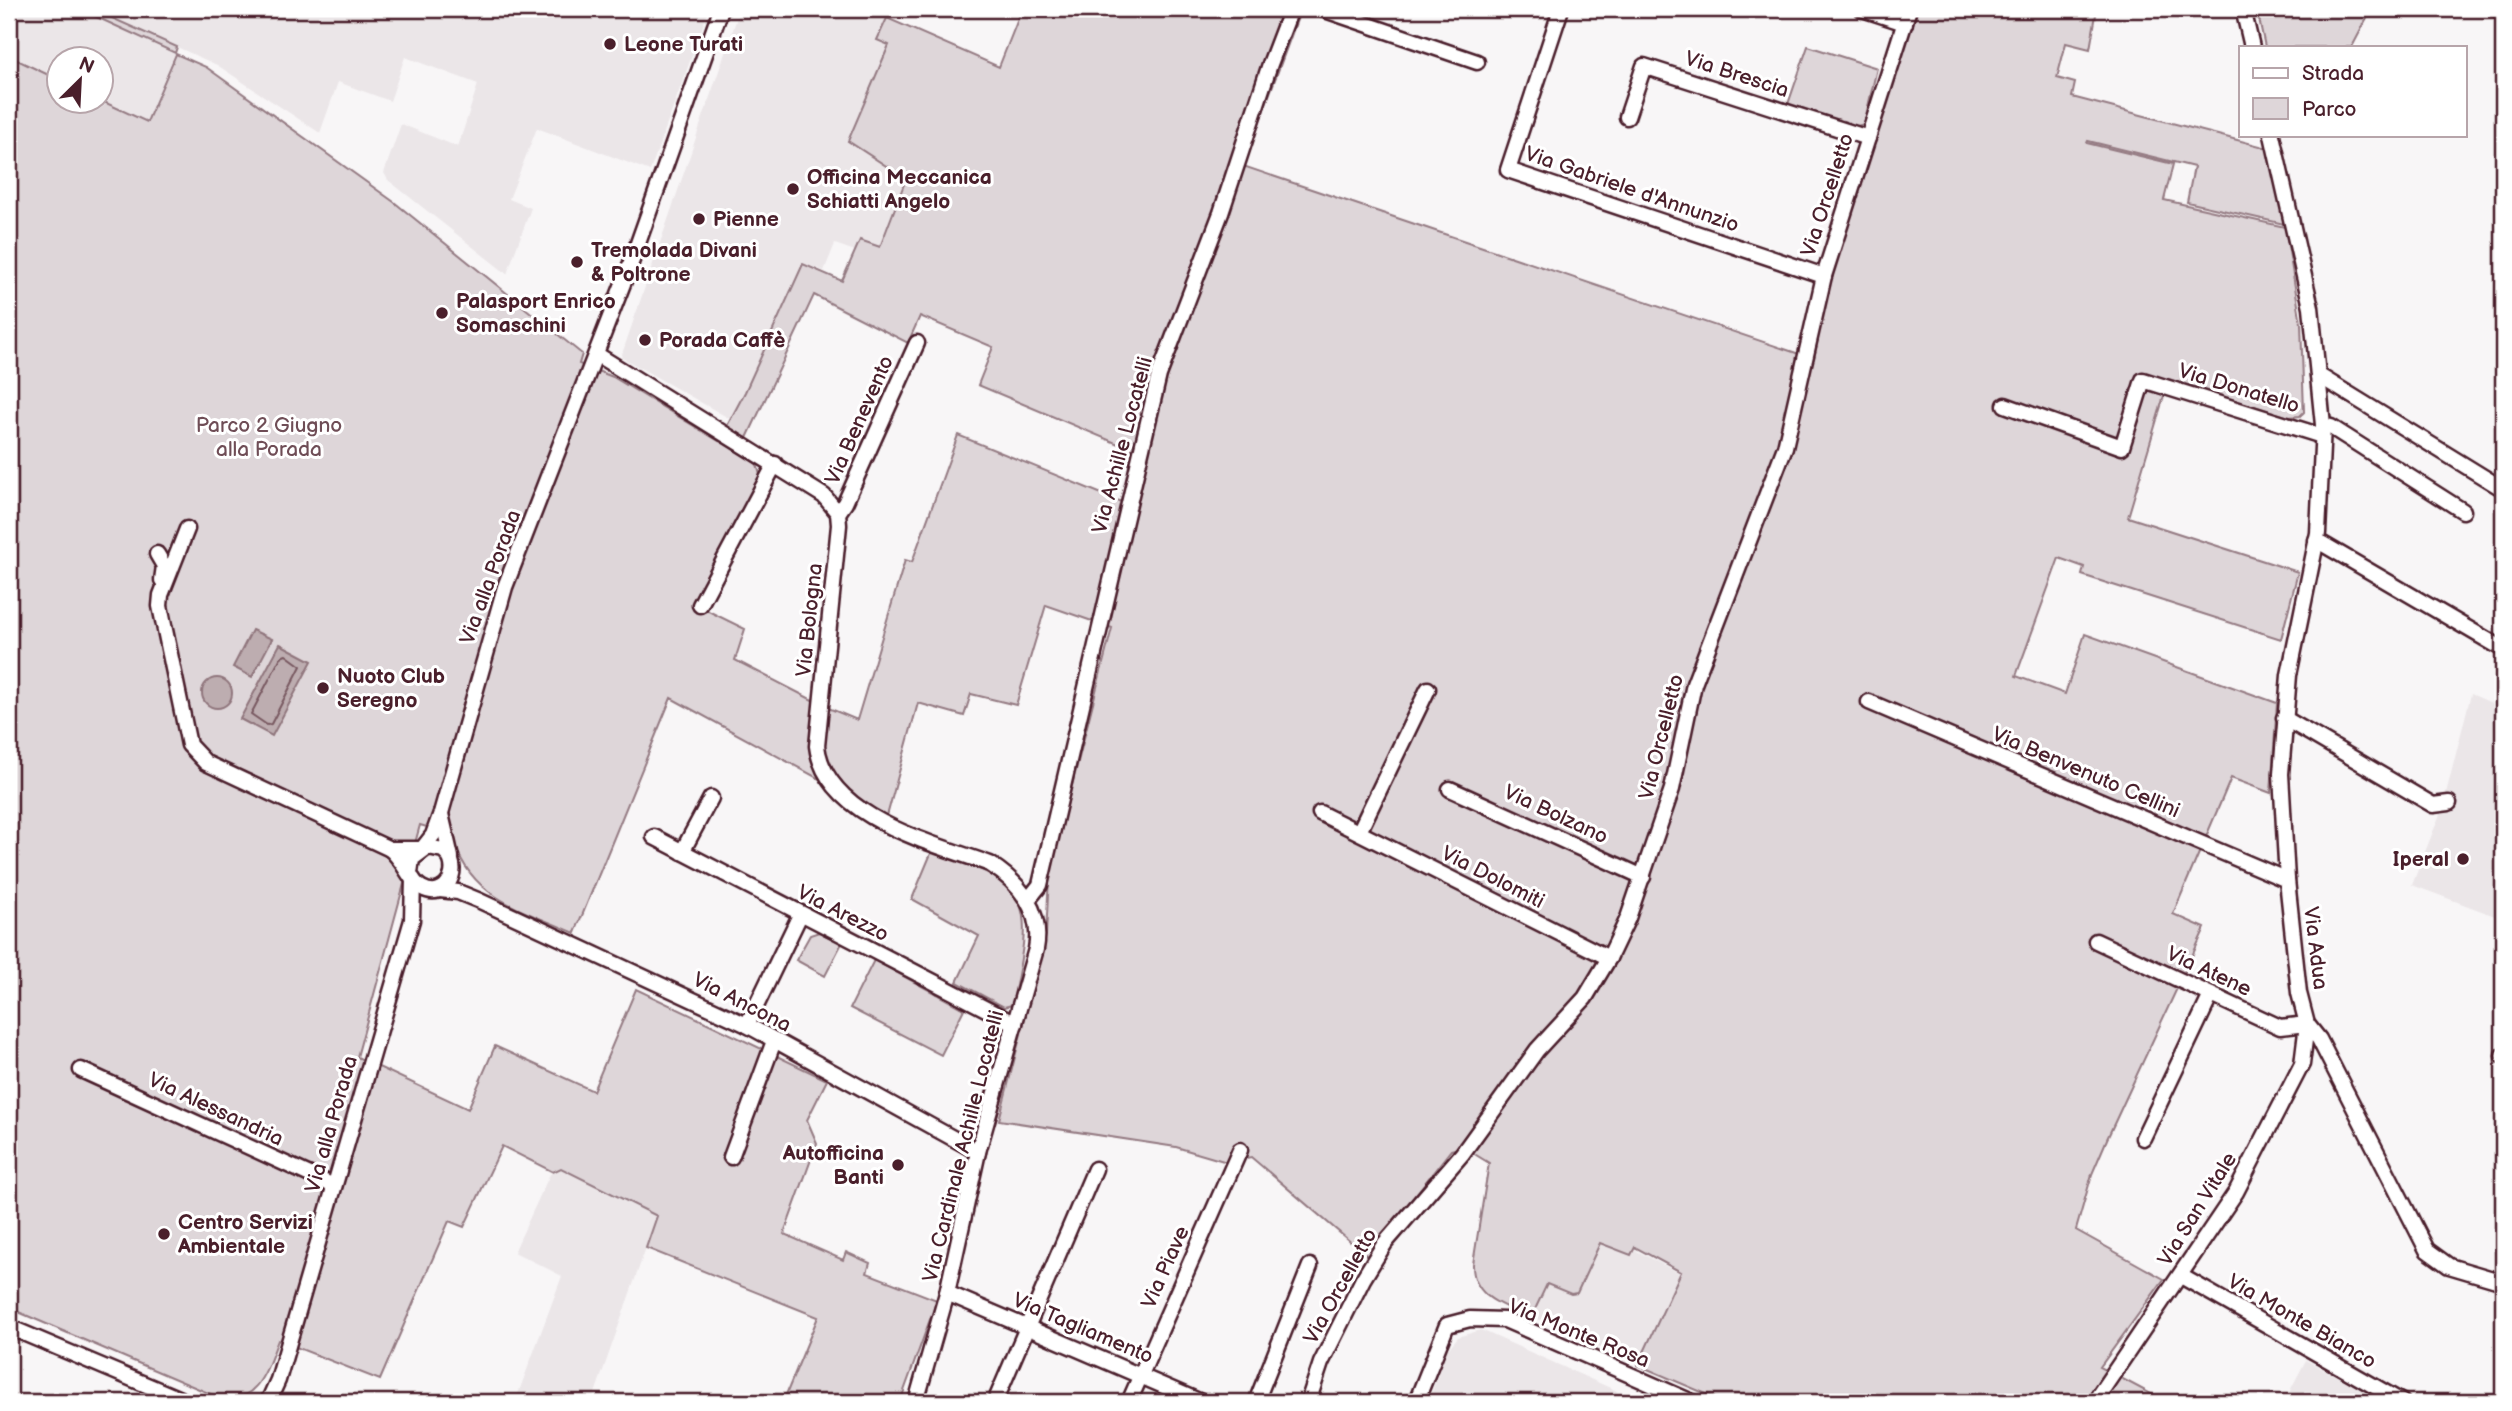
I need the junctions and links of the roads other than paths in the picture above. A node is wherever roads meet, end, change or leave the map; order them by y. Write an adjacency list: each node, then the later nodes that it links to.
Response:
1 (721, 9): 17 (street, Via alla Porada)
2 (1291, 9): 49 (street, Via Achille Locatelli)
3 (1322, 9): 11 (street)
4 (1561, 9): 15 (street, Via Gabriele d'Annunzio)
5 (1862, 9): 9 (street)
6 (2244, 9): 10 (street)
7 (2497, 9): 8 (street)
8 (2503, 13)
9 (1907, 16): 14 (street, Via Orcelletto)
10 (2252, 46)
11 (1477, 62)
12 (1627, 117): 14 (street, Via Brescia)
13 (2272, 136): 18 (street, Via Adua)
14 (1868, 138): 15 (street, Via Orcelletto)
15 (1824, 276): 46 (street, Via Orcelletto)
16 (917, 343): 24 (street, Via Benevento)
17 (595, 357): 21 (street); 37 (street, Via alla Porada)
18 (2318, 375): 20 (street, Via Adua); 22 (street)
19 (2005, 405): 20 (street, Via Donatello)
20 (2323, 431): 23 (street, Via Donatello); 26 (street, Via Adua)
21 (775, 464): 24 (street); 29 (street)
22 (2503, 489)
23 (2463, 510)
24 (838, 513): 49 (street, Via Bologna)
25 (187, 529): 28 (street)
26 (2316, 540): 30 (street); 33 (street, Via Adua)
27 (158, 554): 28 (street)
28 (161, 595): 41 (street)
29 (700, 605)
30 (2503, 649)
31 (1428, 689): 39 (street)
32 (1870, 702): 47 (street, Via Benvenuto Cellini)
33 (2284, 718): 36 (street); 47 (street, Via Adua)
34 (1450, 789): 46 (street, Via Bolzano)
35 (710, 798): 43 (street)
36 (2449, 803)
37 (441, 813): 42 (street, Via alla Porada); 44 (street, Via alla Porada)
38 (1320, 813): 39 (street, Via Dolomiti)
39 (1359, 832): 54 (street, Via Dolomiti)
40 (654, 837): 43 (street, Via Arezzo)
41 (390, 849): 42 (street); 45 (street)
42 (422, 849): 44 (street); 45 (street)
43 (682, 852): 51 (street, Via Arezzo)
44 (452, 862): 48 (street); 50 (street, Via Ancona)
45 (411, 876): 48 (street); 52 (street, Via alla Porada)
46 (1643, 877): 54 (street, Via Orcelletto)
47 (2287, 880): 57 (street, Via Adua)
48 (437, 890): 50 (street, Via Ancona); 52 (street, Via alla Porada)
49 (1028, 900): 56 (street, Via Cardinale Achille Locatelli)
50 (480, 901): 58 (street, Via Ancona)
51 (800, 915): 56 (street, Via Arezzo); 58 (street)
52 (412, 920): 66 (street, Via alla Porada)
53 (2096, 941): 55 (street, Via Atene)
54 (1609, 958): 83 (street, Via Orcelletto)
55 (2211, 995): 57 (street, Via Atene); 61 (street)
56 (1015, 1024): 63 (street, Via Cardinale Achille Locatelli)
57 (2306, 1024): 68 (street, Via San Vitale); 69 (street, Via Adua)
58 (747, 1025): 59 (street, Via Ancona)
59 (774, 1041): 63 (street, Via Ancona); 64 (street)
60 (81, 1070): 66 (street, Via Alessandria)
61 (2143, 1138)
62 (1240, 1150): 73 (street, Via Piave)
63 (978, 1152): 70 (street, Via Cardinale Achille Locatelli)
64 (731, 1157)
65 (1095, 1169): 72 (street)
66 (334, 1186): 74 (street, Via alla Porada)
67 (1310, 1266): 82 (street)
68 (2181, 1276): 86 (street, Via San Vitale); 87 (street, Via Monte Bianco)
69 (2503, 1282)
70 (947, 1293): 72 (street, Via Tagliamento); 78 (street, Via Cardinale Achille Locatelli)
71 (9, 1327): 75 (street)
72 (1028, 1328): 73 (street, Via Tagliamento); 79 (street)
73 (1140, 1374): 80 (street, Via Piave); 81 (street, Via Tagliamento)
74 (278, 1380): 76 (street, Via alla Porada); 77 (street, Via alla Porada)
75 (187, 1402)
76 (268, 1402)
77 (279, 1402)
78 (915, 1402)
79 (995, 1402)
80 (1129, 1402)
81 (1202, 1402)
82 (1256, 1402)
83 (1308, 1402)
84 (1416, 1402): 85 (street, Via Monte Rosa)
85 (1692, 1402)
86 (2094, 1402)
87 (2402, 1402)

